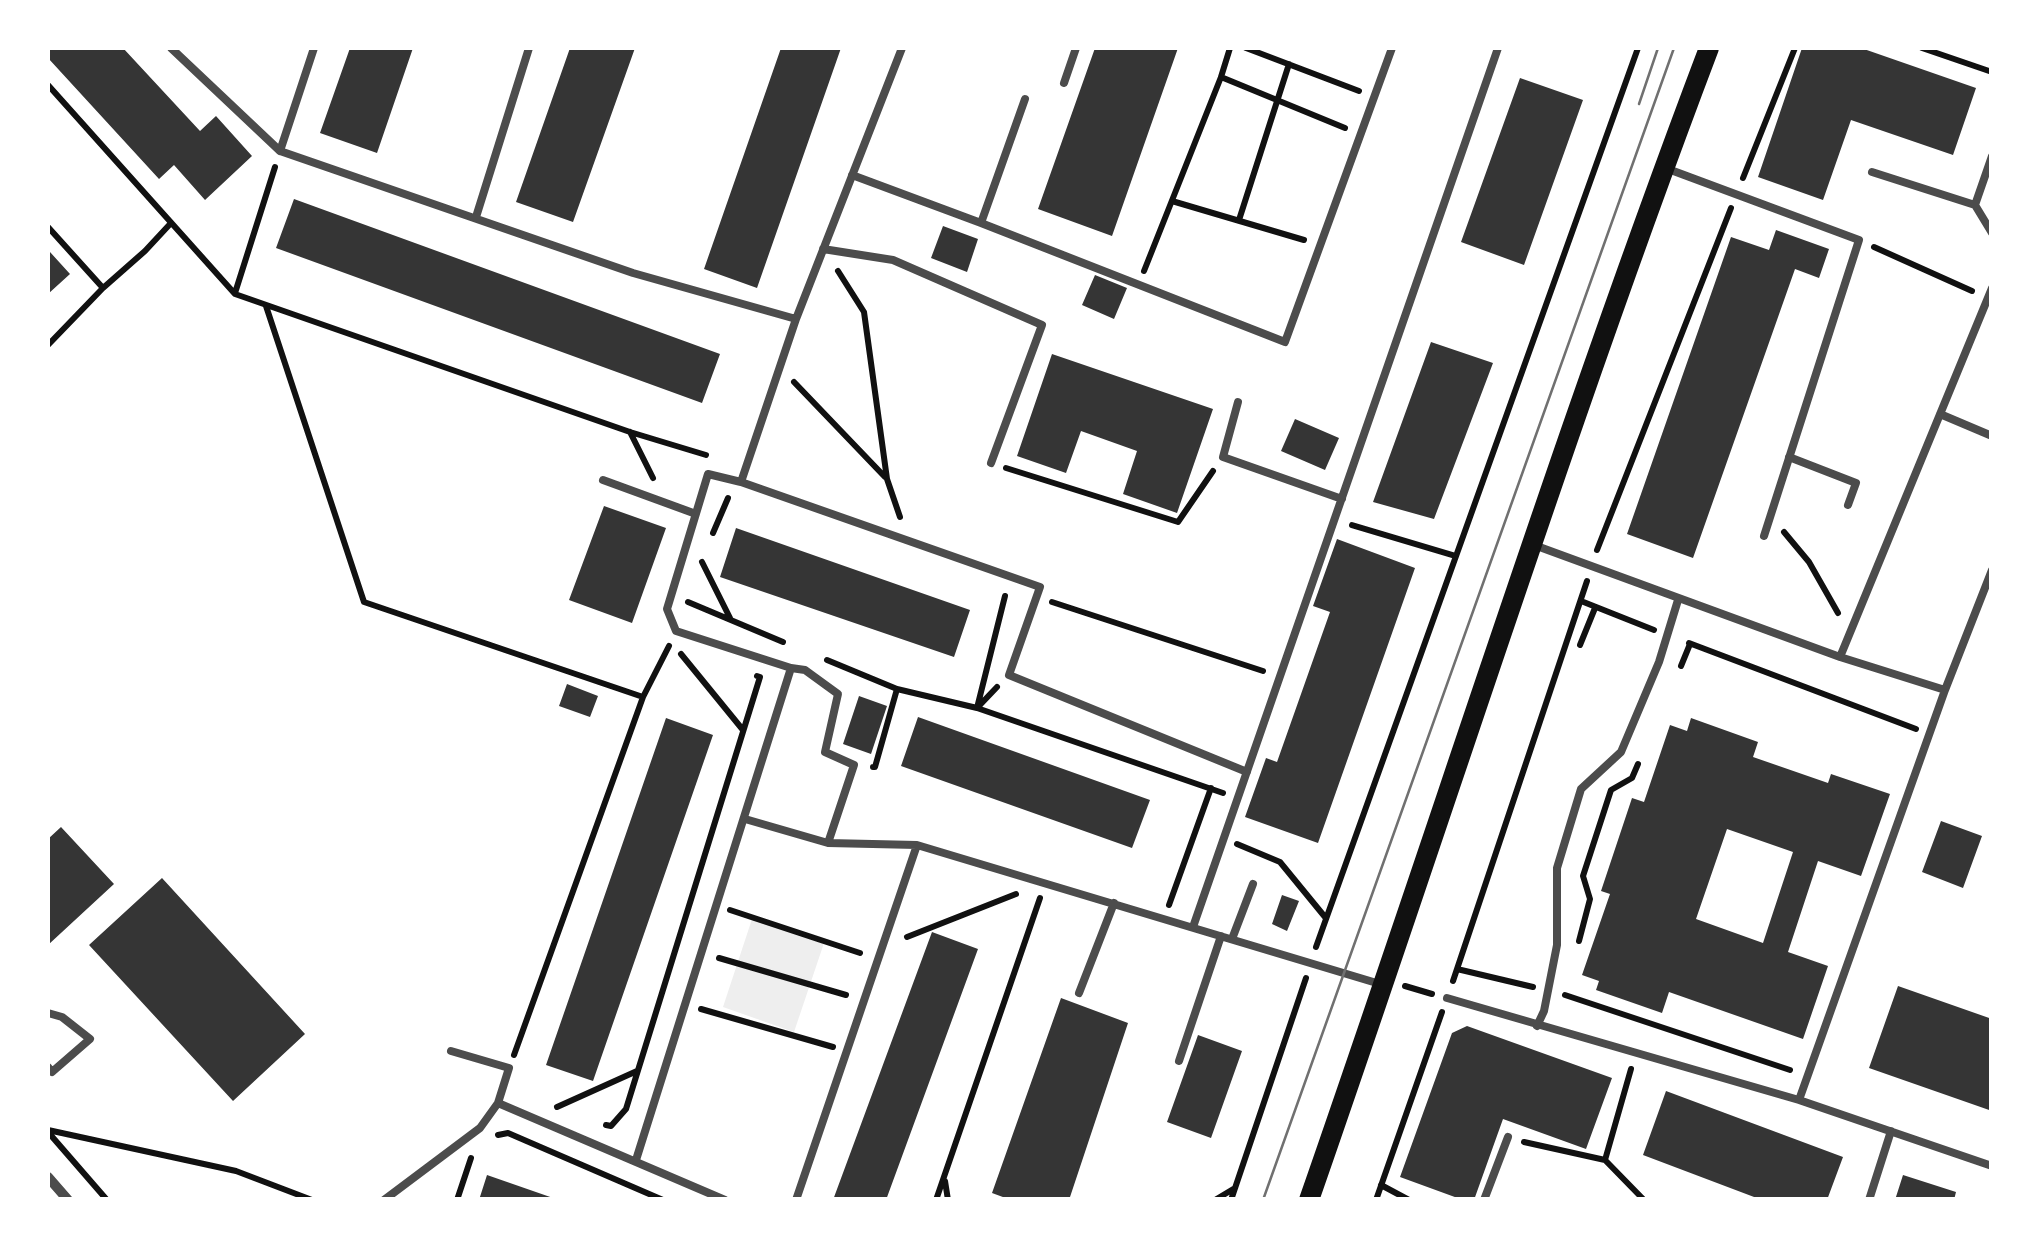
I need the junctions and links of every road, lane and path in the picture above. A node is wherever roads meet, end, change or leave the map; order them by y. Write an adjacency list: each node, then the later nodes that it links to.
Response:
1 (171, 48): 23 (lane)
2 (314, 48): 23 (lane)
3 (529, 48): 31 (lane)
4 (902, 48): 27 (lane)
5 (1076, 48): 17 (lane)
6 (1230, 48): 16 (path)
7 (1246, 48): 14 (path)
8 (1392, 48): 19 (lane)
9 (1498, 48): 60 (lane)
10 (1638, 48): 68 (path)
11 (1709, 48): 25 (main road)
12 (1794, 48): 28 (path)
13 (1922, 48): 15 (path)
14 (1288, 64): 19 (path); 21 (path)
15 (1992, 72)
16 (1222, 77): 21 (path); 29 (path)
17 (1064, 82)
18 (48, 85): 34 (path)
19 (1374, 97): 22 (lane)
20 (1025, 98): 33 (lane)
21 (1277, 100): 22 (path); 32 (path)
22 (1360, 134): 38 (lane)
23 (280, 151): 31 (lane); 43 (path)
24 (1992, 156): 30 (lane)
25 (1664, 167): 28 (lane); 67 (main road)
26 (1872, 172): 30 (lane)
27 (852, 175): 33 (lane); 39 (lane)
28 (1736, 194): 37 (lane); 69 (path)
29 (1172, 200): 32 (path); 40 (path)
30 (1975, 206): 36 (lane)
31 (476, 217): 46 (lane)
32 (1239, 220): 38 (path)
33 (981, 222): 40 (lane)
34 (171, 223): 41 (path); 43 (path)
35 (48, 228): 41 (path)
36 (1992, 234)
37 (1859, 240): 44 (path); 52 (lane)
38 (1320, 245): 40 (lane)
39 (823, 249): 46 (lane); 54 (lane); 56 (path)
40 (1138, 285)
41 (102, 288): 47 (path)
42 (1992, 288): 44 (lane)
43 (235, 294): 45 (path)
44 (1987, 298): 50 (lane)
45 (266, 306): 55 (path); 94 (path)
46 (796, 320): 48 (lane)
47 (48, 346)
48 (780, 367): 55 (lane); 56 (path)
49 (1238, 402): 53 (lane)
50 (1940, 414): 51 (lane); 78 (lane)
51 (1992, 436)
52 (1789, 456): 61 (lane); 63 (lane)
53 (1222, 458): 54 (path); 60 (lane)
54 (991, 463)
55 (744, 472): 58 (lane)
56 (886, 479): 65 (path)
57 (603, 480): 62 (lane)
58 (741, 482): 62 (lane); 75 (lane)
59 (729, 494): 71 (path)
60 (1342, 499): 64 (lane)
61 (1848, 505)
62 (696, 514): 87 (lane)
63 (1770, 516): 66 (lane); 78 (path)
64 (1334, 520): 68 (path); 90 (lane)
65 (887, 523)
66 (1764, 536)
67 (1532, 545): 69 (lane); 132 (main road)
68 (1456, 556): 118 (path)
69 (1591, 564): 76 (lane)
70 (1992, 570): 93 (lane)
71 (696, 575)
72 (690, 588): 83 (path)
73 (988, 589): 74 (path)
74 (1006, 596): 75 (path); 95 (path)
75 (1037, 596): 89 (lane); 90 (path)
76 (1678, 600): 79 (lane); 86 (lane)
77 (1595, 608): 79 (path); 82 (path); 128 (path)
78 (1850, 634): 86 (lane)
79 (1668, 636): 81 (path); 133 (lane)
80 (671, 642): 84 (path); 94 (path); 96 (path)
81 (1690, 644): 91 (path); 97 (path)
82 (1580, 645)
83 (792, 646)
84 (689, 649)
85 (810, 653): 92 (path)
86 (1840, 658): 93 (lane)
87 (791, 668): 98 (lane); 100 (lane)
88 (742, 670): 96 (path)
89 (1008, 675): 95 (path); 101 (lane)
90 (1280, 676): 101 (lane)
91 (1676, 678)
92 (898, 689): 95 (path); 100 (path)
93 (1945, 690): 97 (lane)
94 (643, 697): 148 (path)
95 (977, 708): 102 (path)
96 (743, 730): 98 (path); 112 (path)
97 (1929, 734): 150 (lane)
98 (764, 758): 104 (lane)
99 (1639, 762): 125 (path)
100 (854, 765): 106 (lane)
101 (1247, 772): 103 (lane)
102 (1210, 788): 103 (path); 117 (path)
103 (1238, 798): 105 (lane)
104 (746, 819): 106 (lane); 116 (lane)
105 (1224, 838): 118 (path); 119 (lane)
106 (828, 842): 107 (lane)
107 (917, 845): 108 (lane); 123 (lane)
108 (1046, 883): 113 (path); 114 (lane)
109 (1252, 884): 121 (lane)
110 (1002, 888): 111 (path)
111 (1019, 893): 113 (path); 123 (path)
112 (692, 896): 116 (path); 122 (path)
113 (1040, 899): 115 (path); 164 (path)
114 (1114, 902): 117 (lane); 134 (lane)
115 (1057, 904)
116 (717, 906): 124 (lane); 126 (path)
117 (1164, 918): 119 (lane)
118 (1326, 918): 127 (path)
119 (1194, 927): 120 (lane)
120 (1221, 936): 121 (lane); 146 (lane)
121 (1232, 939): 127 (lane)
122 (677, 945): 124 (path); 135 (path)
123 (883, 946): 126 (lane)
124 (702, 953): 138 (path); 139 (lane)
125 (1574, 957)
126 (878, 958): 138 (lane)
127 (1311, 962): 131 (path); 132 (lane)
128 (1457, 969): 133 (path); 137 (path)
129 (1288, 972): 131 (path)
130 (1569, 976): 136 (path)
131 (1306, 977): 166 (path)
132 (1394, 986): 137 (path); 178 (main road)
133 (1548, 990): 136 (path); 141 (lane)
134 (1079, 994)
135 (661, 995): 139 (path); 149 (path)
136 (1564, 995): 150 (path)
137 (1447, 998): 141 (lane); 165 (path)
138 (864, 1001): 142 (lane)
139 (686, 1004): 142 (path); 145 (lane)
140 (48, 1013): 147 (lane)
141 (1538, 1026): 144 (lane)
142 (847, 1050): 173 (lane)
143 (451, 1052): 148 (lane)
144 (1635, 1053): 151 (lane); 161 (path)
145 (668, 1058): 149 (path); 160 (lane)
146 (1179, 1061)
147 (48, 1067)
148 (510, 1068): 152 (lane)
149 (638, 1071): 153 (path); 154 (path)
150 (1809, 1076): 151 (lane)
151 (1800, 1100): 156 (lane)
152 (498, 1102): 153 (lane); 170 (lane)
153 (536, 1118): 157 (path); 160 (lane)
154 (594, 1124)
155 (48, 1131): 168 (path); 169 (path)
156 (1890, 1131): 162 (lane); 183 (lane)
157 (508, 1134): 159 (path); 171 (path)
158 (1508, 1137): 161 (path); 181 (lane)
159 (484, 1141)
160 (636, 1160): 172 (lane)
161 (1604, 1160): 182 (path)
162 (1992, 1166)
163 (48, 1177): 167 (street)
164 (944, 1177): 174 (path); 175 (path)
165 (1381, 1186): 179 (path); 180 (path)
166 (1235, 1188): 176 (path); 177 (path)
167 (68, 1200)
168 (107, 1200)
169 (312, 1200)
170 (384, 1200)
171 (663, 1200)
172 (725, 1200)
173 (796, 1200)
174 (936, 1200)
175 (948, 1200)
176 (1215, 1200)
177 (1231, 1200)
178 (1309, 1200)
179 (1376, 1200)
180 (1409, 1200)
181 (1484, 1200)
182 (1644, 1200)
183 (1869, 1200)

